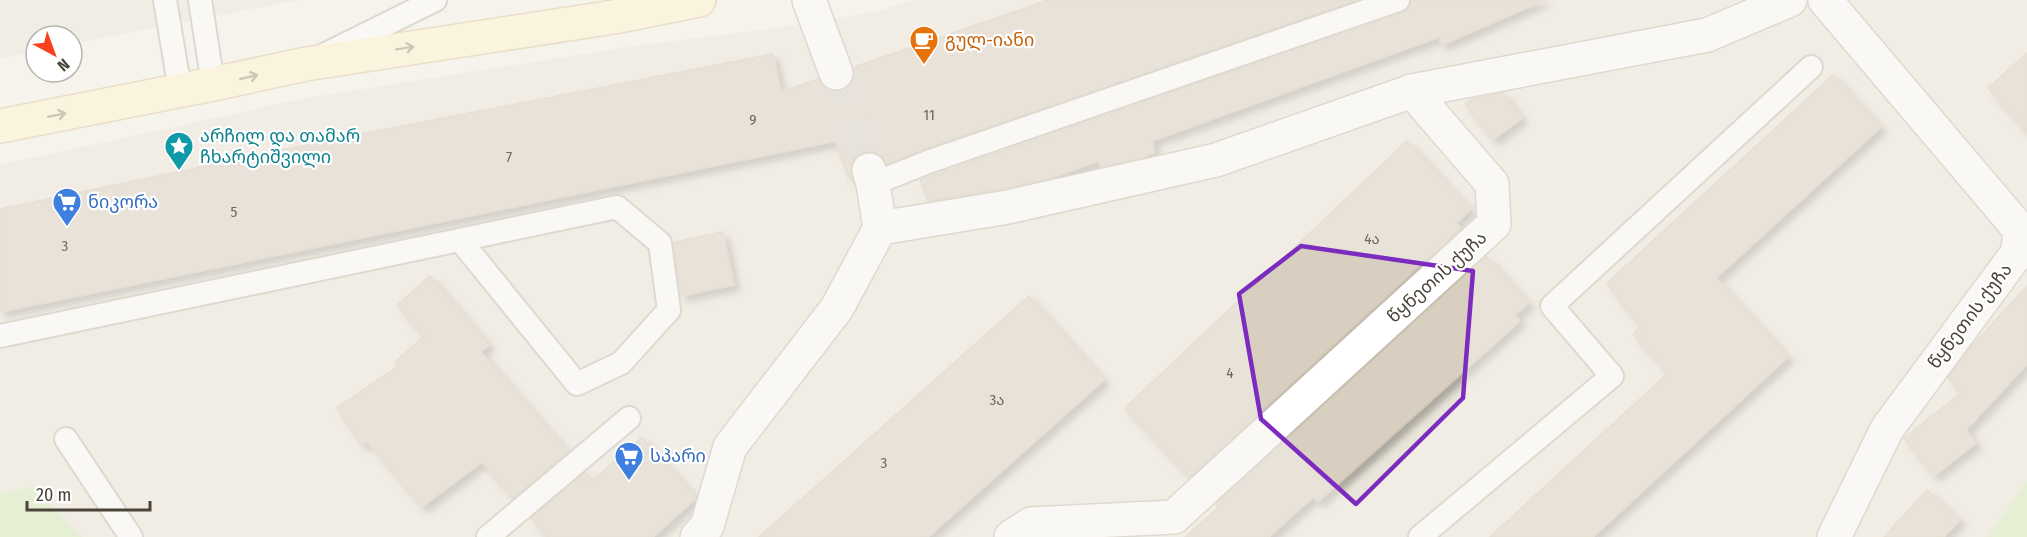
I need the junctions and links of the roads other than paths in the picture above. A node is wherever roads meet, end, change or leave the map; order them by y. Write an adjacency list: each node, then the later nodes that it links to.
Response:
1 (165, 0): 14 (lane)
2 (200, 0): 13 (lane)
3 (435, 0): 10 (lane)
4 (699, 0): 9 (main road)
5 (809, 0): 12 (street)
6 (1398, 0): 17 (lane)
7 (1790, 0): 15 (street)
8 (1825, 0): 19 (street, წყნეთის ქუჩა)
9 (614, 8): 10 (main road, one-way to 9)
10 (306, 64): 13 (main road, one-way to 10)
11 (1811, 67): 28 (lane)
12 (836, 73)
13 (213, 84): 14 (main road)
14 (180, 90): 16 (main road, one-way to 14)
15 (1413, 91): 18 (street); 27 (street, წყნეთის ქუჩა)
16 (0, 126)
17 (871, 177): 18 (street)
18 (880, 228): 26 (street)
19 (2024, 228): 29 (street, წყნეთის ქუჩა)
20 (460, 240): 20 (lane); 21 (lane)
21 (0, 336)
22 (629, 418): 25 (lane)
23 (66, 439): 24 (lane)
24 (131, 537)
25 (488, 537)
26 (697, 537)
27 (1011, 537)
28 (1420, 537)
29 (1834, 537)

